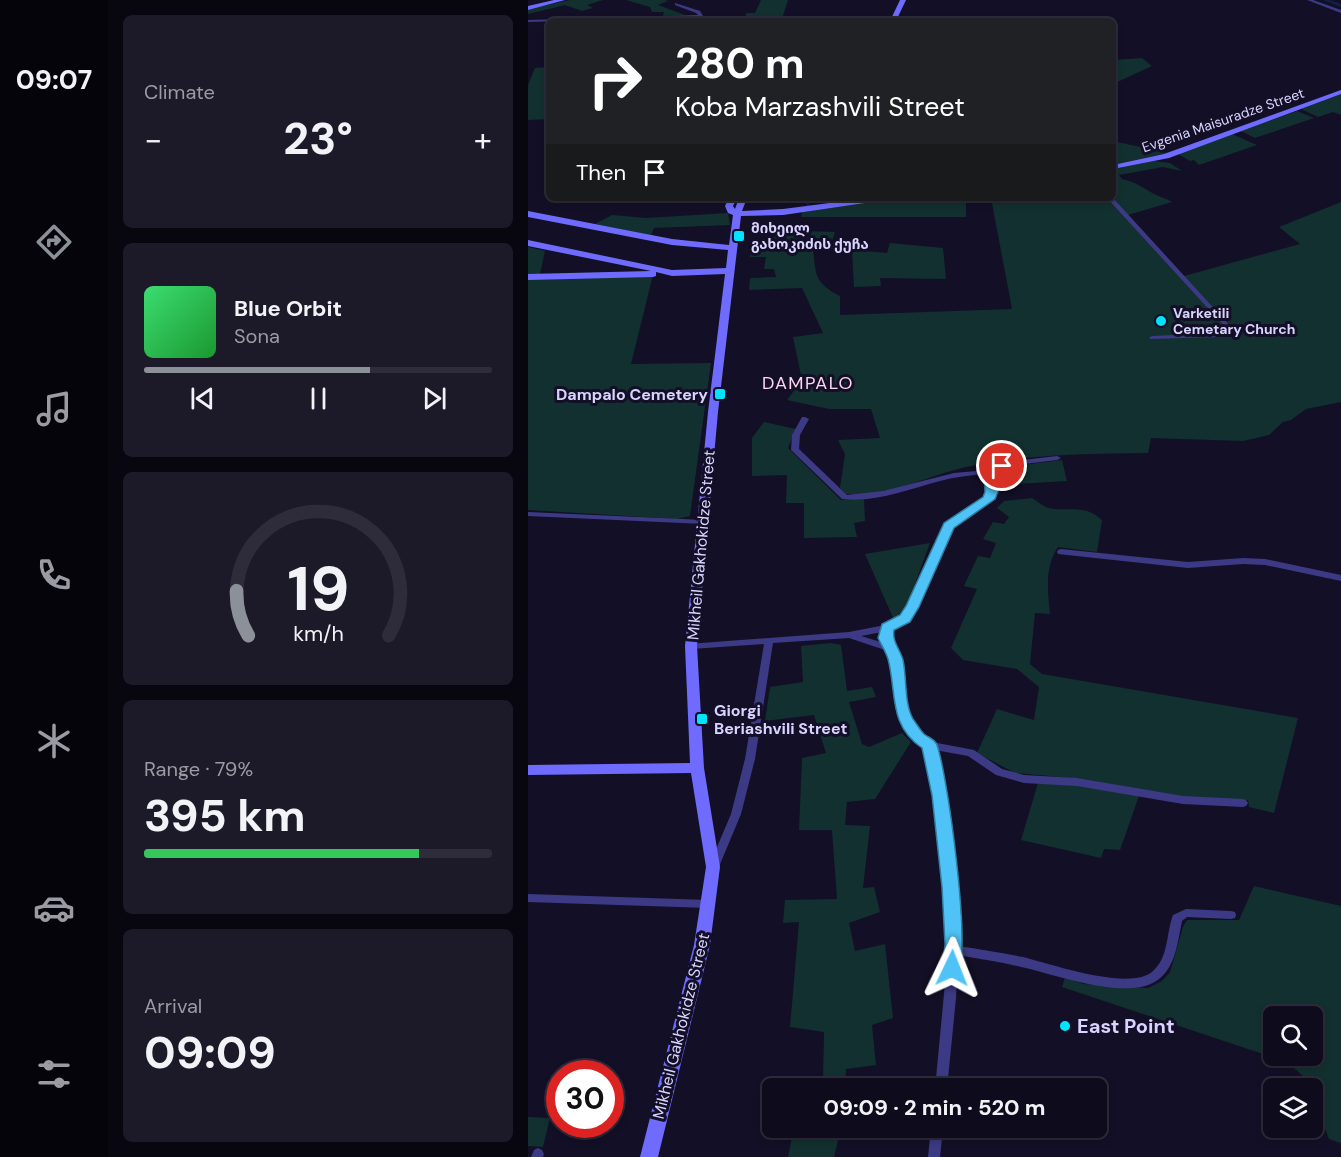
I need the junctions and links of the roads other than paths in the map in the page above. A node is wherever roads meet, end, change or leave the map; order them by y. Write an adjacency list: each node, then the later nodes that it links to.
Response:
1 (562, 0): 5 (main road)
2 (688, 0): 7 (street)
3 (903, 0): 8 (main road)
4 (1309, 0): 6 (street)
5 (533, 4)
6 (1341, 12)
7 (641, 18)
8 (894, 18)
9 (528, 21): 10 (street)
10 (546, 21)
11 (1341, 92): 12 (main road, Evgenia Maisuradze Street)
12 (1116, 166)
13 (732, 201): 18 (main road, Mikheil Gakhokidze Street)
14 (741, 201): 18 (main road, Mikheil Gakhokidze Street)
15 (864, 201): 18 (main road)
16 (1113, 201): 26 (street)
17 (528, 214): 20 (main road)
18 (737, 214): 20 (main road, Mikheil Gakhokidze Street)
19 (528, 243): 21 (main road)
20 (734, 248): 22 (main road, Mikheil Gakhokidze Street)
21 (630, 264): 23 (main road); 24 (main road)
22 (730, 270): 23 (main road); 31 (main road, Mikheil Gakhokidze Street)
23 (672, 273): 24 (main road)
24 (619, 274): 25 (main road)
25 (528, 277)
26 (1152, 338)
27 (805, 419): 29 (street)
28 (1057, 458): 29 (street)
29 (990, 472): 34 (street)
30 (528, 514): 31 (street)
31 (704, 522): 37 (main road, Mikheil Gakhokidze Street)
32 (1061, 552): 33 (street)
33 (1341, 578)
34 (887, 628): 35 (street); 38 (street)
35 (849, 635): 36 (street); 38 (street)
36 (769, 640): 37 (street); 43 (street)
37 (691, 646): 40 (main road, Mikheil Gakhokidze Street)
38 (889, 648): 39 (street)
39 (929, 745): 42 (street); 47 (street)
40 (697, 768): 41 (main road); 43 (main road, Mikheil Gakhokidze Street)
41 (528, 770)
42 (1243, 803)
43 (713, 867): 45 (main road, Mikheil Gakhokidze Street)
44 (528, 898): 45 (street)
45 (708, 904): 50 (main road, Mikheil Gakhokidze Street)
46 (1230, 915): 47 (street)
47 (953, 950): 48 (street)
48 (942, 1078)
49 (936, 1138): 51 (street)
50 (649, 1157)
51 (934, 1157)

